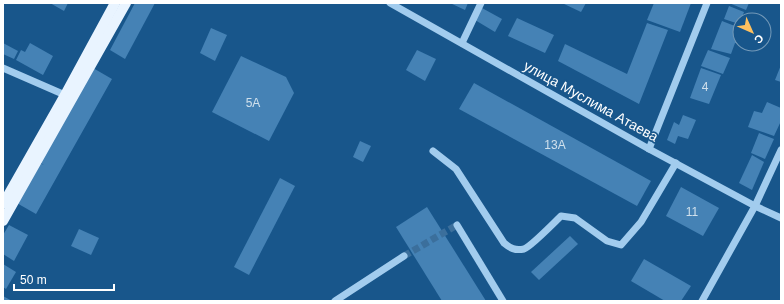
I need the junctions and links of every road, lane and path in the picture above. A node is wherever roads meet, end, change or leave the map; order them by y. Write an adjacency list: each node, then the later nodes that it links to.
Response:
1 (115, 3): 8 (main road)
2 (126, 3): 16 (main road)
3 (390, 3): 6 (street, улица Муслима Атаева)
4 (481, 3): 6 (street)
5 (707, 3): 9 (street)
6 (462, 43): 9 (street, улица Муслима Атаева)
7 (3, 68): 8 (street)
8 (65, 95): 13 (main road)
9 (649, 149): 12 (street, улица Муслима Атаева)
10 (781, 150): 14 (street)
11 (433, 151): 12 (street)
12 (676, 163): 14 (street, улица Муслима Атаева)
13 (3, 204)
14 (755, 206): 15 (street, улица Муслима Атаева); 21 (street)
15 (781, 218)
16 (3, 221)
17 (457, 225): 20 (street)
18 (404, 256): 19 (street)
19 (335, 301)
20 (502, 301)
21 (702, 301)

